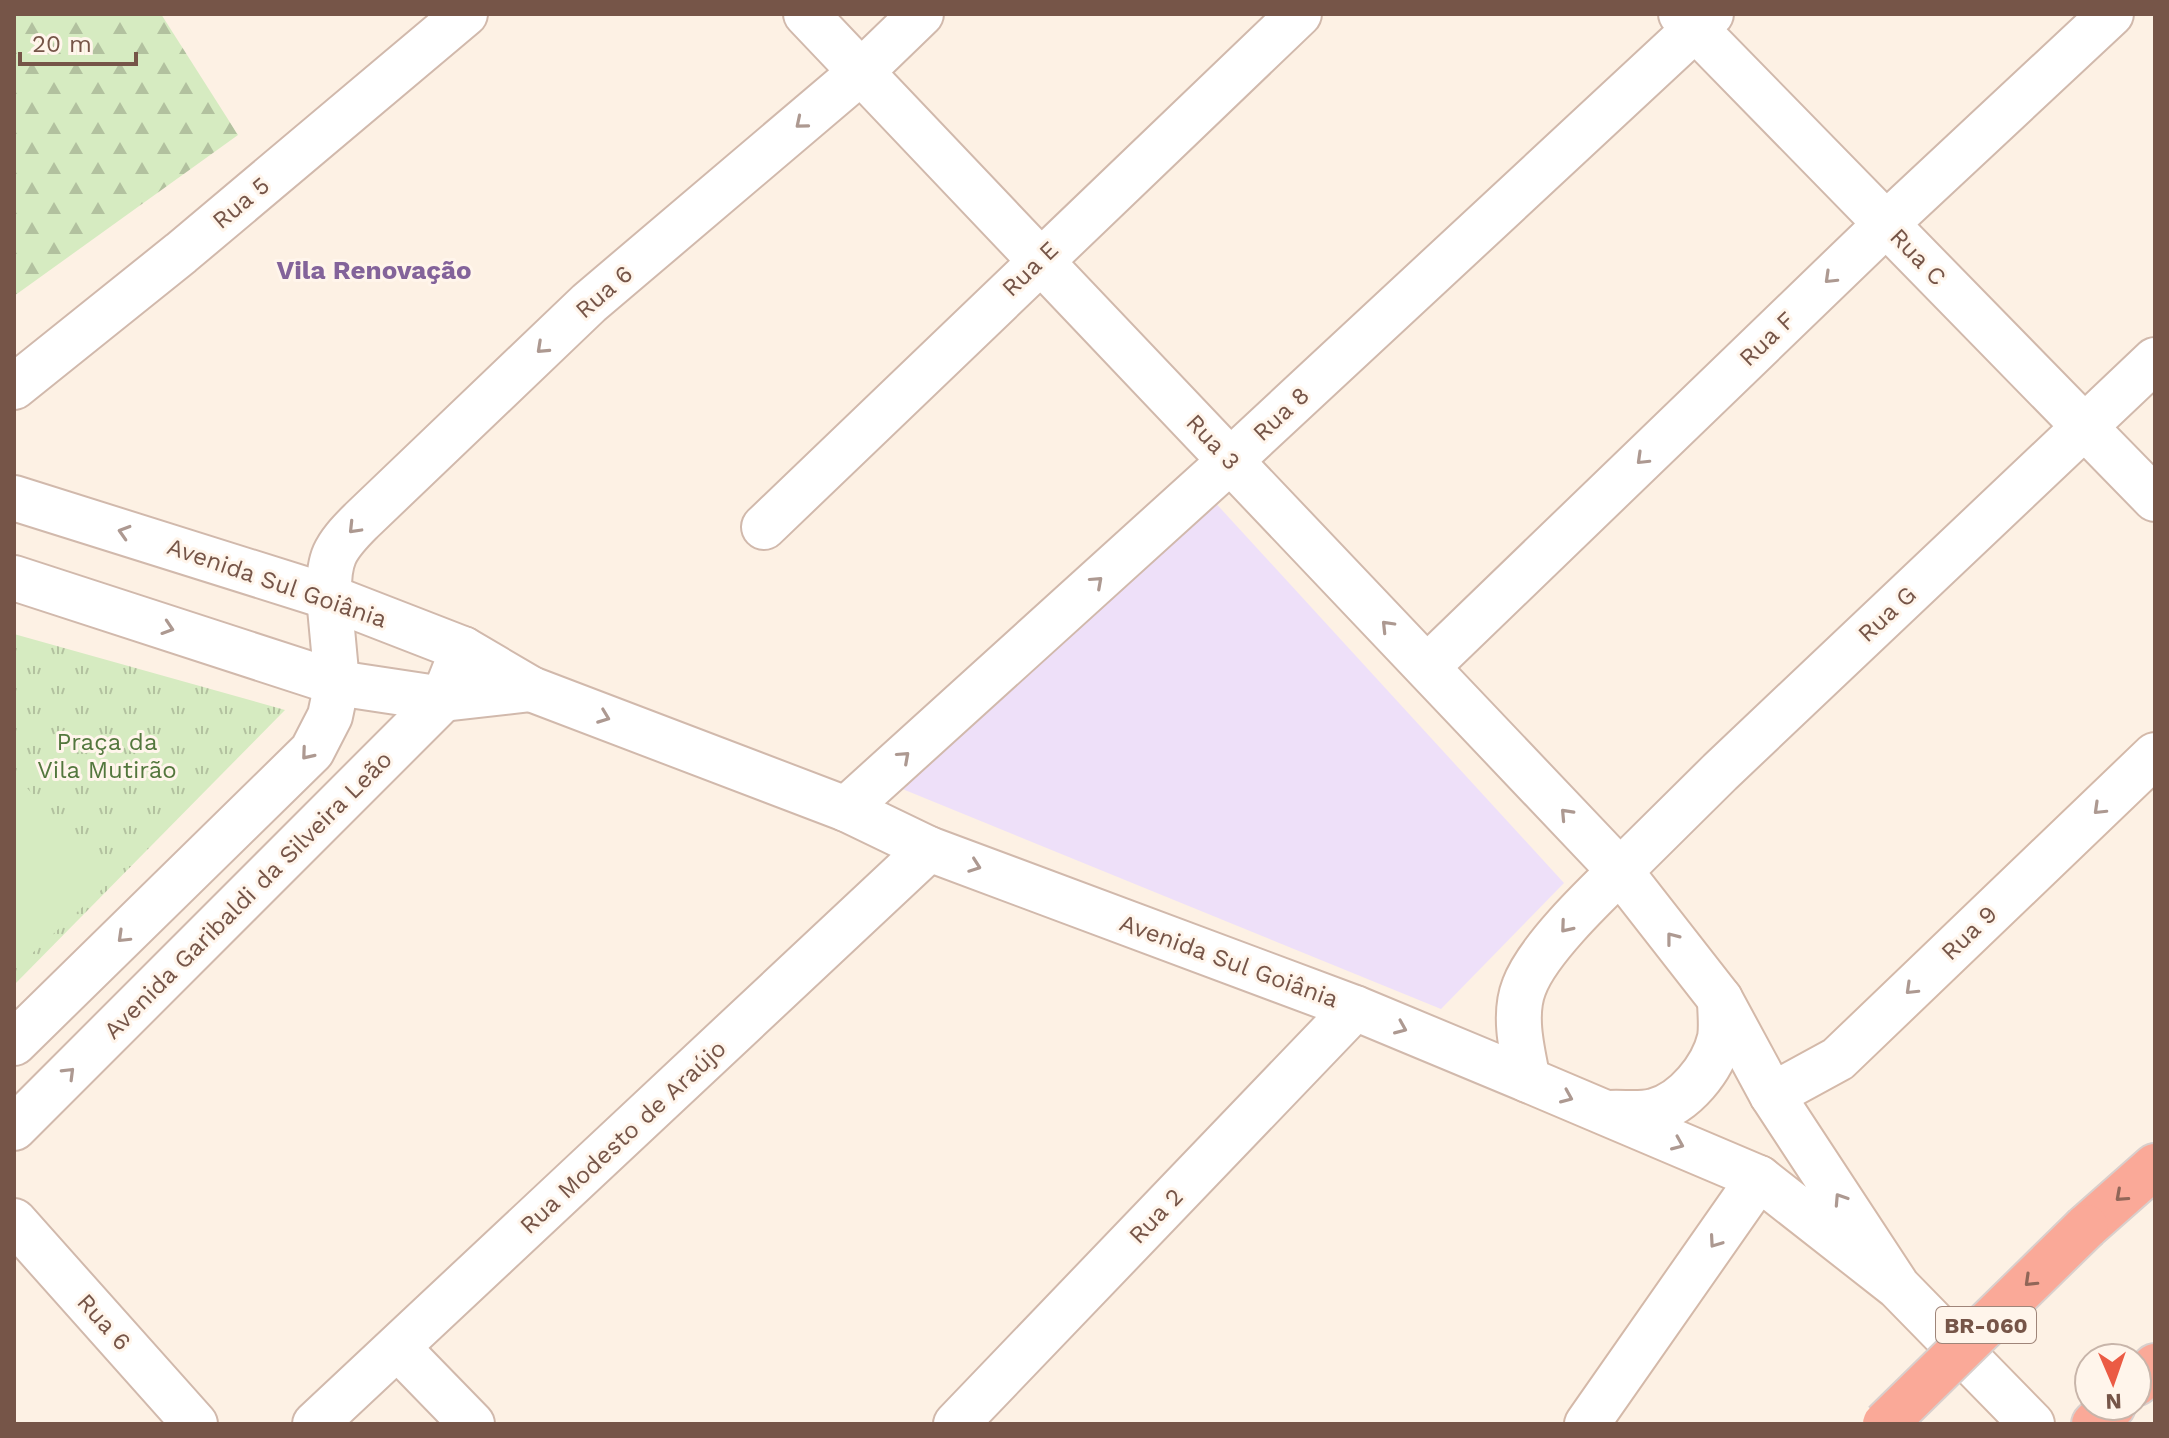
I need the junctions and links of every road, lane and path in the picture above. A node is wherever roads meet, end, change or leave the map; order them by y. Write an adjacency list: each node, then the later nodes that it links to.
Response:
1 (465, 14): 11 (street, Rua 5)
2 (806, 14): 7 (street, Rua 3)
3 (921, 14): 7 (street, Rua 6)
4 (1299, 14): 9 (street, Rua E)
5 (2111, 14): 8 (street, Rua F)
6 (1696, 19): 8 (street, Rua C); 13 (street, Rua 8)
7 (861, 72): 9 (street, Rua 3); 18 (street, Rua 6, one-way to 18)
8 (1886, 224): 12 (street, Rua C); 20 (street, Rua F, one-way to 20)
9 (1040, 260): 13 (street, Rua 3); 16 (street, Rua E)
10 (2155, 360): 12 (street, Rua G)
11 (14, 387)
12 (2085, 427): 15 (street, Rua C); 27 (street, Rua G)
13 (1230, 461): 20 (street, Rua 3, one-way to 13); 25 (street, Rua 8, one-way to 13)
14 (14, 498): 18 (street, Avenida Sul Goiânia, one-way to 14)
15 (2155, 499)
16 (764, 527)
17 (14, 578): 21 (street, Avenida Sul Goiânia, one-way to 21)
18 (329, 597): 19 (street, Avenida Sul Goiânia); 21 (street, Rua 6)
19 (463, 649): 22 (street, Avenida Sul Goiânia); 23 (street, Avenida Garibaldi da Silveira Leão)
20 (1427, 667): 27 (street, Rua 3, one-way to 20)
21 (337, 683): 23 (street, Avenida Sul Goiânia); 30 (street, one-way to 30)
22 (531, 689): 23 (street, Avenida Sul Goiânia); 25 (street, Avenida Sul Goiânia, one-way to 25)
23 (443, 699): 34 (street, Avenida Garibaldi da Silveira Leão, one-way to 23)
24 (2155, 755): 32 (street, Rua 9, one-way to 32)
25 (846, 809): 26 (street, Avenida Sul Goiânia)
26 (929, 849): 29 (street, Avenida Sul Goiânia, one-way to 29); 39 (street, Rua Modesto de Araújo)
27 (1620, 871): 28 (street, one-way to 27); 31 (street, one-way to 31)
28 (1720, 999): 32 (street, Avenida Sul Goiânia); 33 (street)
29 (1355, 1008): 31 (street, Avenida Sul Goiânia, one-way to 31); 43 (street, Rua 2)
30 (14, 1043)
31 (1528, 1080): 33 (street, Avenida Sul Goiânia, one-way to 33)
32 (1772, 1095): 38 (street, Avenida Sul Goiânia, one-way to 32)
33 (1606, 1113): 36 (street, Avenida Sul Goiânia, one-way to 36)
34 (14, 1128)
35 (2155, 1166): 45 (highway, BR-060, one-way to 45, bridge)
36 (1759, 1178): 38 (street, Avenida Sul Goiânia); 44 (street, one-way to 44)
37 (14, 1221): 40 (street, Rua 6)
38 (1898, 1287): 46 (street, Avenida Sul Goiânia)
39 (398, 1348): 41 (street, Rua Modesto de Araújo); 42 (street)
40 (195, 1424)
41 (315, 1424)
42 (472, 1424)
43 (956, 1424)
44 (1587, 1424)
45 (1885, 1424)
46 (2032, 1424)

